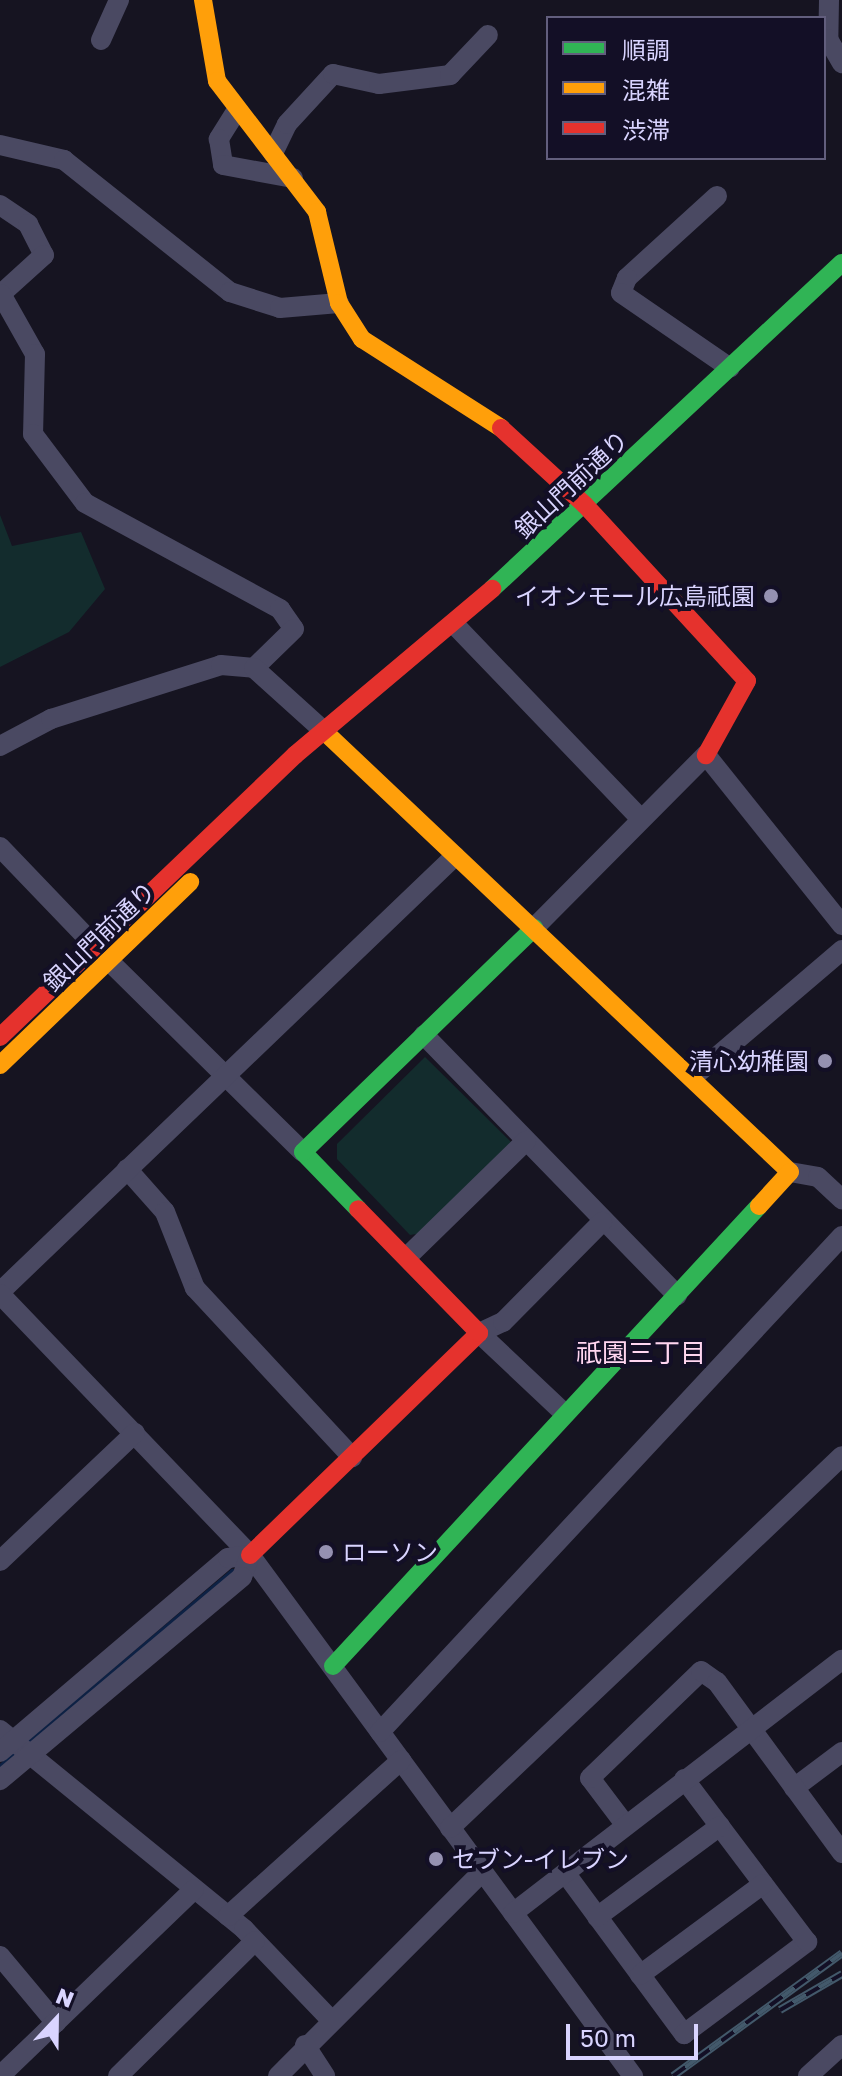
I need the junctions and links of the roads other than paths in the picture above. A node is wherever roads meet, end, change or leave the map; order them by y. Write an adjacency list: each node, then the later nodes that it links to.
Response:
1 (119, 0): 5 (street)
2 (203, 0): 7 (street)
3 (829, 0): 6 (street)
4 (488, 35): 9 (street)
5 (101, 40)
6 (842, 63)
7 (235, 113): 9 (street); 10 (street)
8 (0, 145): 14 (street)
9 (273, 153): 10 (street)
10 (297, 178): 14 (street)
11 (717, 196): 15 (street)
12 (0, 205): 18 (street)
13 (842, 263): 15 (street, 銀山門前通り)
14 (339, 303): 16 (street)
15 (730, 368): 16 (street, 銀山門前通り)
16 (585, 505): 17 (street, 銀山門前通り); 21 (street)
17 (454, 624): 19 (street, 銀山門前通り); 22 (street)
18 (254, 668): 19 (street); 20 (street)
19 (327, 734): 24 (street); 27 (street, 銀山門前通り); 29 (street, 銀山門前通り)
20 (0, 746)
21 (706, 755): 22 (street); 25 (street)
22 (639, 817): 26 (street)
23 (1, 851): 27 (street)
24 (455, 856): 26 (street); 33 (street)
25 (842, 925)
26 (534, 928): 30 (street); 34 (street)
27 (94, 945): 31 (street, 銀山門前通り)
28 (842, 950): 34 (street)
29 (109, 961): 32 (street, 銀山門前通り); 33 (street)
30 (424, 1035): 35 (street); 36 (street)
31 (0, 1037)
32 (0, 1065)
33 (223, 1077): 36 (street); 37 (street)
34 (693, 1077): 38 (street)
35 (526, 1141): 40 (street); 42 (street)
36 (303, 1152): 42 (street)
37 (127, 1169): 43 (street); 49 (street)
38 (790, 1172): 39 (street); 44 (street)
39 (842, 1199)
40 (602, 1222): 44 (street); 45 (street)
41 (842, 1236): 55 (street)
42 (408, 1256): 45 (street)
43 (0, 1293): 47 (street)
44 (677, 1295): 46 (street)
45 (479, 1333): 46 (street); 49 (street)
46 (564, 1413): 53 (street)
47 (135, 1433): 50 (street); 51 (street)
48 (842, 1456): 65 (street)
49 (352, 1457): 50 (street)
50 (250, 1555): 53 (street); 56 (street); 58 (street)
51 (0, 1561)
52 (842, 1660): 54 (street)
53 (333, 1666): 55 (street)
54 (749, 1730): 60 (street); 62 (street); 63 (street)
55 (380, 1732): 59 (street)
56 (4, 1741): 58 (street)
57 (842, 1752): 62 (street)
58 (27, 1758): 61 (street); 70 (street)
59 (401, 1760): 65 (street); 72 (street)
60 (684, 1779): 63 (street); 64 (street)
61 (0, 1780)
62 (794, 1788): 66 (street)
63 (624, 1823): 68 (street)
64 (720, 1826): 69 (street); 73 (street)
65 (450, 1828): 67 (street)
66 (840, 1847)
67 (482, 1872): 71 (street); 77 (street)
68 (566, 1874): 71 (street); 73 (street)
69 (763, 1884): 76 (street); 76 (street)
70 (194, 1889): 72 (street); 78 (street)
71 (513, 1913): 85 (street)
72 (228, 1916): 74 (street)
73 (597, 1917): 76 (street)
74 (255, 1941): 77 (street); 82 (street)
75 (0, 1956): 78 (street)
76 (640, 1975)
77 (329, 2018): 79 (street)
78 (56, 2023): 81 (street)
79 (305, 2045): 83 (street); 84 (street)
80 (842, 2045): 86 (street)
81 (0, 2076)
82 (118, 2076)
83 (278, 2076)
84 (325, 2076)
85 (633, 2076)
86 (808, 2076)

